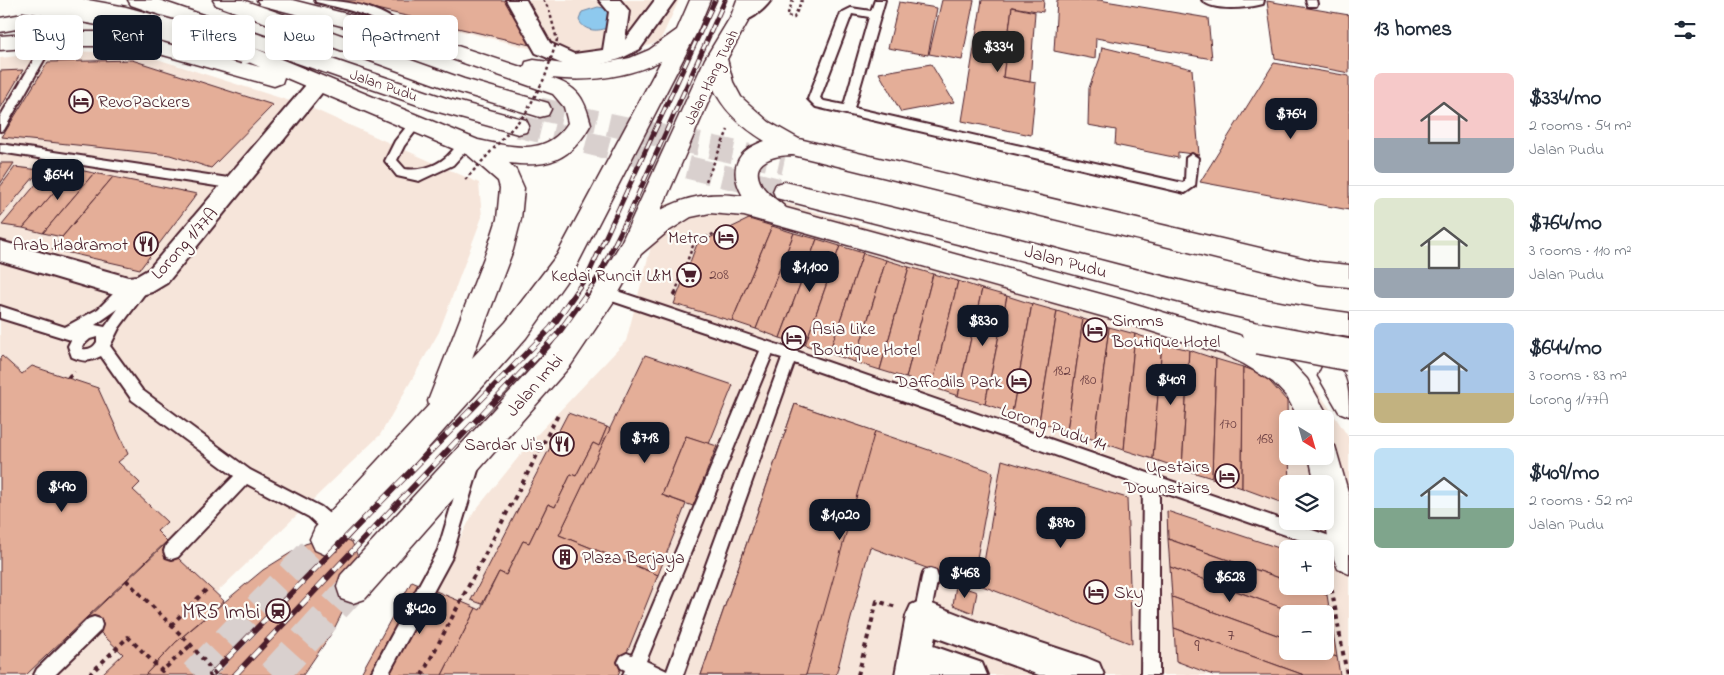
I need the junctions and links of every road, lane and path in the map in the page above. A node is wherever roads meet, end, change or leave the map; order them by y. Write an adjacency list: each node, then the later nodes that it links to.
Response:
1 (24, 0): 33 (main road, bridge)
2 (138, 0): 18 (main road, Jalan Pudu)
3 (223, 0): 34 (main road, Jalan Pudu)
4 (267, 0): 21 (main road)
5 (320, 0): 19 (lane)
6 (516, 0): 30 (street)
7 (542, 0): 45 (path, bridge)
8 (609, 0): 30 (street)
9 (665, 0): 30 (street)
10 (700, 0): 23 (main road)
11 (761, 0): 17 (street)
12 (793, 0): 13 (path)
13 (802, 0)
14 (880, 0): 20 (lane)
15 (1207, 0): 16 (lane)
16 (1259, 0)
17 (744, 8): 31 (main road, Jalan Hang Tuah)
18 (184, 15): 22 (main road)
19 (378, 15)
20 (875, 15): 35 (lane); 35 (lane)
21 (343, 20)
22 (0, 25)
23 (686, 34): 28 (main road); 70 (main road)
24 (83, 39): 33 (main road)
25 (255, 40): 38 (main road, Jalan Pudu)
26 (15, 42): 27 (main road)
27 (0, 43)
28 (458, 48)
29 (458, 54): 40 (main road)
30 (613, 54)
31 (716, 59): 42 (main road); 43 (main road, Jalan Hang Tuah)
32 (39, 60): 39 (lane)
33 (318, 84): 36 (main road); 47 (street, Lorong 1/77A)
34 (540, 108)
35 (848, 110): 44 (lane)
36 (415, 124): 40 (main road); 40 (lane)
37 (730, 124): 46 (path)
38 (518, 126)
39 (0, 127)
40 (470, 146): 70 (main road)
41 (0, 148): 47 (lane)
42 (789, 154): 49 (main road); 52 (main road); 55 (main road, Jalan Pudu)
43 (674, 155): 50 (main road, Jalan Imbi)
44 (1192, 158)
45 (465, 180)
46 (706, 183)
47 (235, 184): 53 (street, Lorong 1/77A)
48 (785, 191): 54 (main road, Jalan Pudu)
49 (779, 215): 50 (main road); 57 (main road)
50 (632, 247): 56 (main road, Jalan Imbi)
51 (0, 250): 53 (street, Lorong 1/77A)
52 (1349, 276)
53 (136, 287): 60 (lane); 63 (lane)
54 (1164, 288): 59 (main road, Jalan Pudu); 61 (main road)
55 (1349, 291)
56 (605, 294): 64 (lane, Lorong Pudu 14); 71 (main road, Jalan Imbi)
57 (1119, 310): 61 (main road); 68 (main road)
58 (0, 312): 60 (lane)
59 (1349, 325)
60 (61, 331): 62 (lane)
61 (1266, 334): 66 (main road, bridge)
62 (80, 337): 63 (lane); 63 (lane)
63 (104, 343): 73 (lane)
64 (768, 348): 65 (lane, Lorong Pudu 14); 87 (lane)
65 (790, 355): 74 (lane, Lorong Pudu 14); 94 (lane)
66 (1341, 365): 67 (main road)
67 (1349, 403)
68 (1310, 410)
69 (558, 415): 92 (path)
70 (436, 416): 75 (main road)
71 (475, 452): 81 (main road, Jalan Imbi); 91 (lane)
72 (1326, 465): 77 (main road)
73 (245, 475): 75 (lane); 76 (lane)
74 (1151, 481): 77 (lane, Lorong Pudu 14); 98 (lane)
75 (330, 534)
76 (172, 551)
77 (1342, 560): 99 (path)
78 (930, 577): 82 (lane)
79 (126, 580): 84 (path, bridge)
80 (209, 587): 84 (path)
81 (353, 587)
82 (922, 616): 86 (street); 95 (path); 97 (street)
83 (94, 625): 88 (lane)
84 (171, 625): 85 (path, bridge)
85 (191, 645): 89 (path); 90 (path, bridge)
86 (914, 666): 96 (street)
87 (632, 668): 93 (lane)
88 (43, 675)
89 (89, 675)
90 (216, 675)
91 (379, 675)
92 (422, 675)
93 (660, 675)
94 (674, 675)
95 (858, 675)
96 (970, 675)
97 (1087, 675)
98 (1150, 675)
99 (1347, 675)

